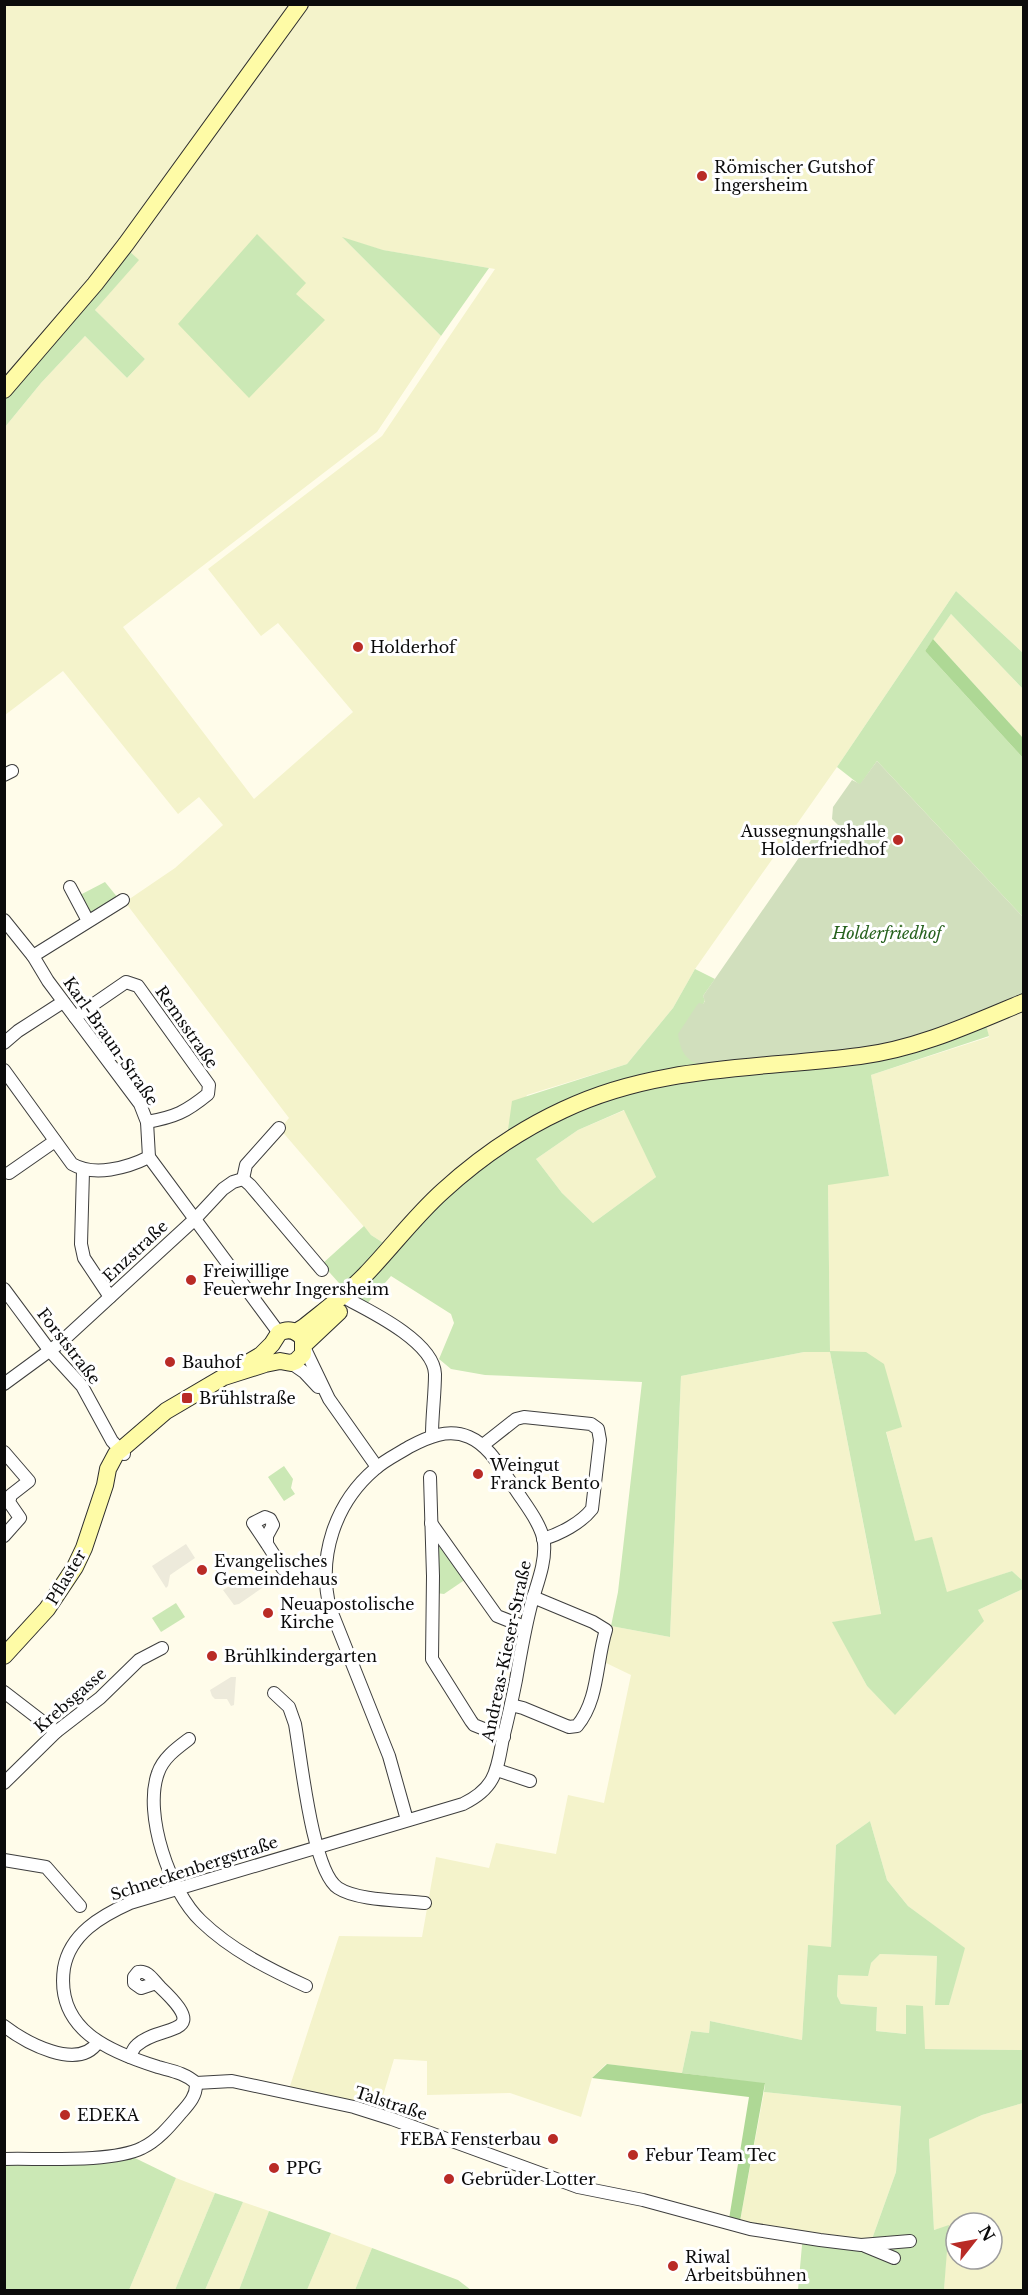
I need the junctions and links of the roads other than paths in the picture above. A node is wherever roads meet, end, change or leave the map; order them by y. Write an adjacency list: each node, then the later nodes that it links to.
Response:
1 (300, 4): 2 (street)
2 (4, 390)
3 (70, 887): 6 (street)
4 (123, 900): 6 (street)
5 (4, 920): 7 (street, Karl-Braun-Straße)
6 (88, 921): 7 (street)
7 (33, 956): 8 (street, Karl-Braun-Straße)
8 (63, 1002): 10 (street, Karl-Braun-Straße); 11 (street)
9 (1023, 1002): 22 (street)
10 (75, 1017): 13 (street, Karl-Braun-Straße); 13 (street, Remsstraße)
11 (4, 1043)
12 (4, 1070): 15 (street)
13 (147, 1122): 16 (street, Karl-Braun-Straße)
14 (279, 1128): 19 (street, Enzstraße)
15 (55, 1141): 17 (street); 18 (street)
16 (149, 1157): 17 (street); 20 (street)
17 (83, 1171): 24 (street)
18 (9, 1173)
19 (243, 1179): 20 (street, Enzstraße); 21 (street)
20 (195, 1218): 24 (street, Enzstraße); 26 (street)
21 (322, 1270)
22 (366, 1275): 25 (street); 27 (street)
23 (4, 1289): 28 (street, Forststraße)
24 (110, 1297): 28 (street, Enzstraße)
25 (349, 1300): 27 (street); 33 (street)
26 (275, 1339): 27 (street); 29 (street); 30 (street)
27 (302, 1342): 29 (street); 32 (street)
28 (50, 1351): 31 (street, Enzstraße); 36 (street, Forststraße)
29 (286, 1362): 30 (street); 32 (street)
30 (224, 1377): 36 (street, Pflaster)
31 (4, 1384)
32 (329, 1399): 37 (street)
33 (432, 1435): 34 (street); 37 (street)
34 (483, 1445): 41 (street); 41 (street)
35 (4, 1452): 40 (street)
36 (122, 1452): 47 (street, Pflaster)
37 (377, 1467): 43 (street)
38 (430, 1477): 39 (street)
39 (430, 1522): 45 (street); 52 (street)
40 (4, 1536)
41 (543, 1539): 44 (street, Andreas-Kieser-Straße)
42 (267, 1544): 43 (street)
43 (325, 1573): 57 (street)
44 (533, 1597): 45 (street, Andreas-Kieser-Straße); 50 (street)
45 (525, 1628): 50 (street, Andreas-Kieser-Straße)
46 (162, 1648): 51 (street, Krebsgasse)
47 (4, 1656)
48 (4, 1692): 51 (street)
49 (274, 1693): 58 (street)
50 (512, 1706): 52 (street, Andreas-Kieser-Straße)
51 (56, 1732): 56 (street, Krebsgasse)
52 (504, 1737): 54 (street, Andreas-Kieser-Straße)
53 (189, 1739): 60 (street)
54 (497, 1770): 55 (street); 57 (street, Andreas-Kieser-Straße)
55 (531, 1781)
56 (4, 1783)
57 (407, 1820): 58 (street, Schneckenbergstraße)
58 (316, 1846): 60 (street, Schneckenbergstraße); 61 (street)
59 (4, 1860): 62 (street)
60 (177, 1888): 64 (street); 66 (street, Schneckenbergstraße)
61 (425, 1903)
62 (80, 1906)
63 (156, 1983): 67 (street)
64 (306, 1986)
65 (4, 2026): 66 (street)
66 (98, 2042): 67 (street, Schneckenbergstraße)
67 (130, 2057): 68 (street, Schneckenbergstraße)
68 (196, 2083): 69 (street); 71 (street, Talstraße)
69 (4, 2159)
70 (910, 2241): 71 (street, Talstraße)
71 (861, 2245): 72 (street, Talstraße)
72 (894, 2258)

